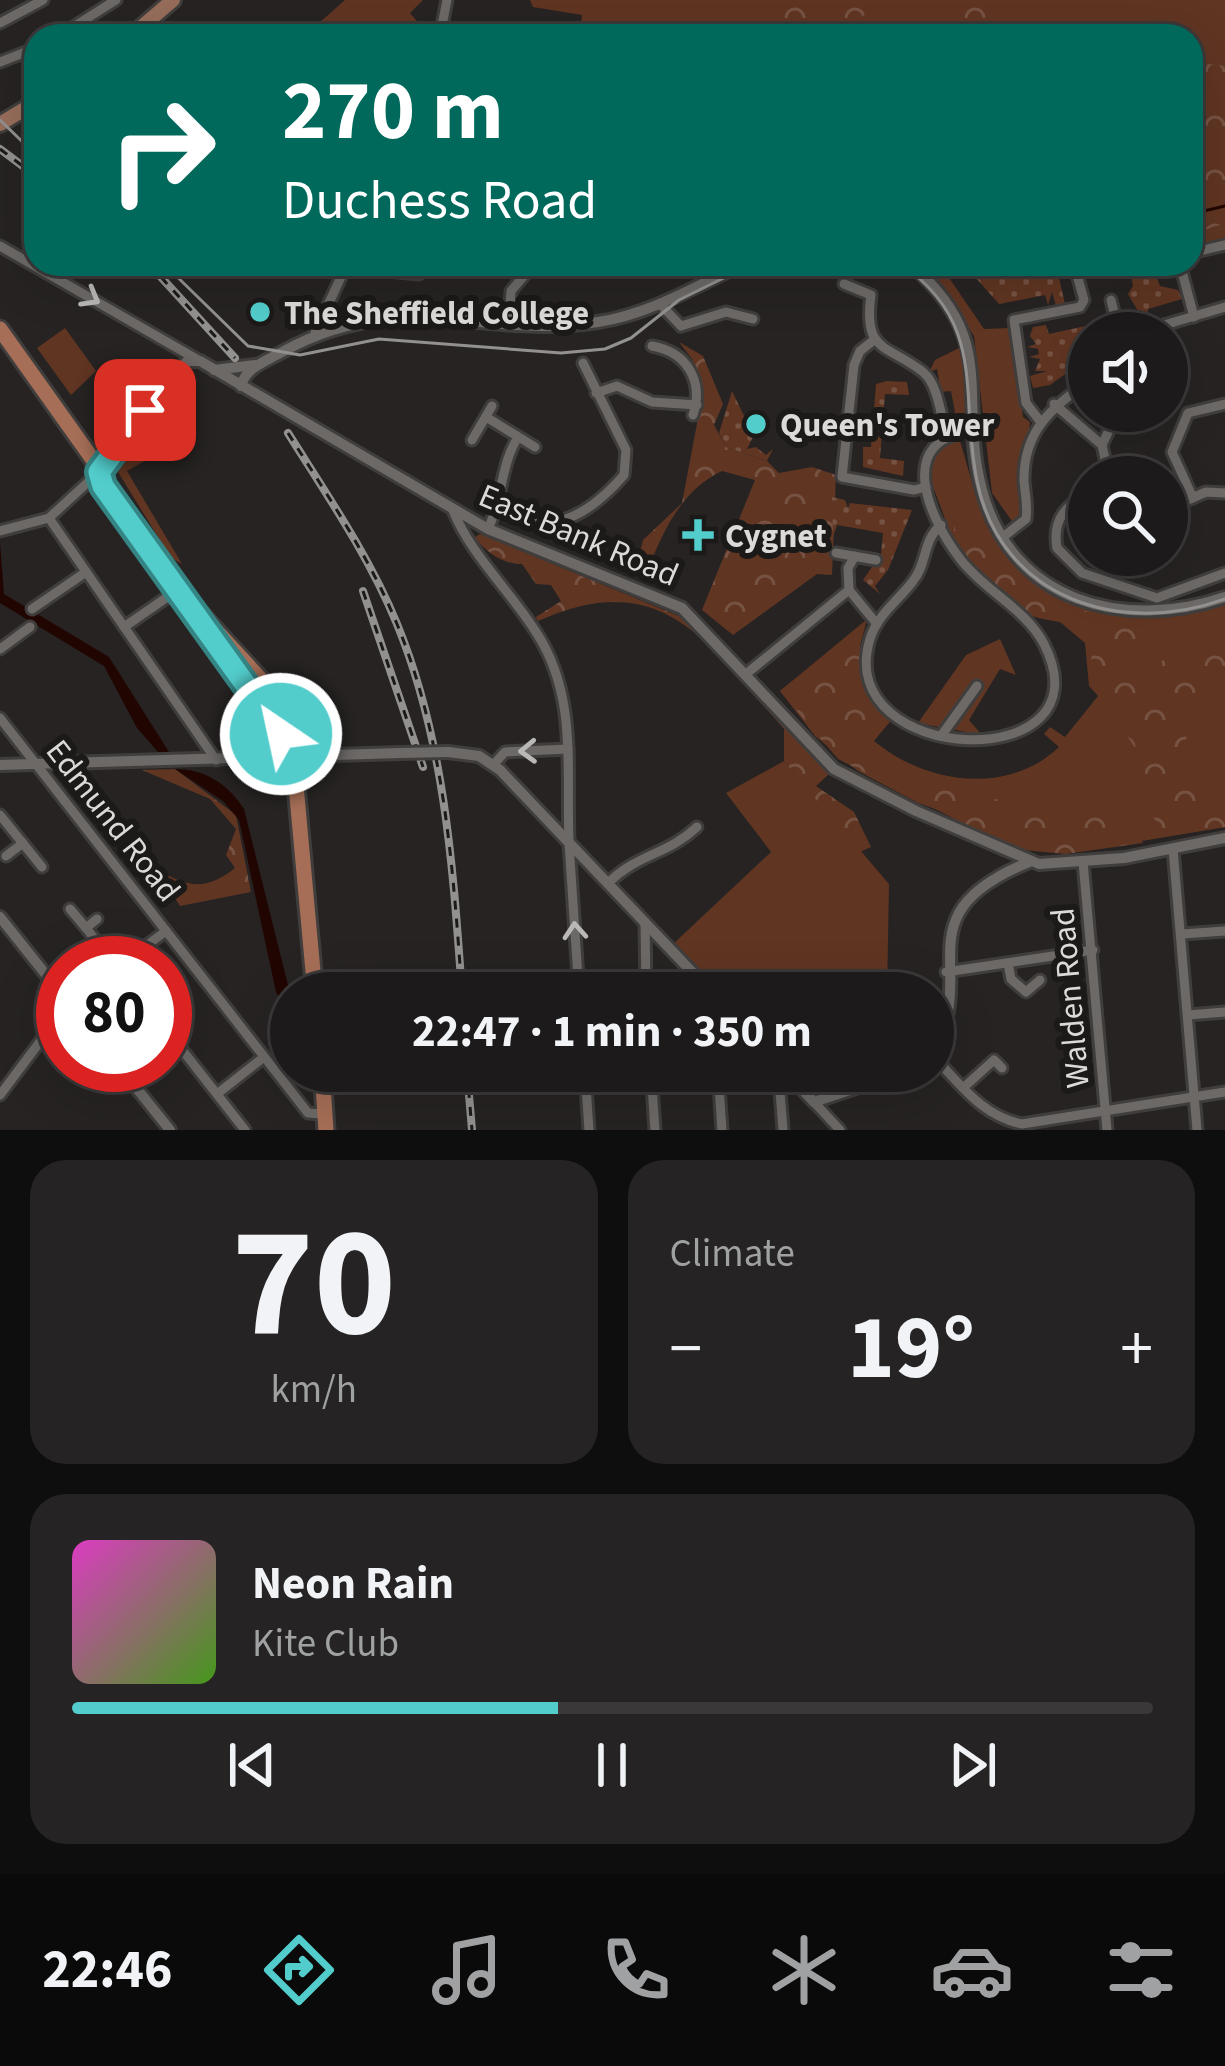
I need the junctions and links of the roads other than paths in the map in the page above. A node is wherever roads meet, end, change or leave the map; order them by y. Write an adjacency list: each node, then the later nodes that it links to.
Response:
1 (44, 0): 4 (street)
2 (116, 0): 5 (street)
3 (172, 0): 6 (main road)
4 (0, 23)
5 (78, 24)
6 (144, 24)
7 (52, 276): 30 (street, one-way to 30)
8 (341, 276): 18 (street)
9 (524, 276): 25 (street)
10 (718, 276): 19 (street)
11 (927, 276): 45 (street)
12 (1077, 276): 44 (street)
13 (1183, 276): 22 (street)
14 (844, 284): 15 (street)
15 (871, 296): 17 (street); 29 (street)
16 (1111, 300): 21 (street)
17 (885, 301)
18 (327, 304): 26 (street); 28 (street)
19 (660, 304): 24 (street); 25 (street)
20 (1225, 308): 22 (street)
21 (1114, 312)
22 (1194, 317): 23 (street)
23 (1188, 318)
24 (753, 319)
25 (509, 322): 26 (street)
26 (330, 328): 28 (street)
27 (0, 329): 53 (highway)
28 (315, 333): 34 (street)
29 (874, 340): 47 (street); 54 (street)
30 (179, 349): 32 (street); 35 (street)
31 (656, 350): 38 (street)
32 (204, 363): 35 (street); 36 (street, East Bank Road)
33 (583, 363): 38 (street)
34 (259, 365): 36 (street); 37 (street)
35 (178, 369): 36 (street, East Bank Road); 53 (street)
36 (217, 371): 37 (street, East Bank Road)
37 (241, 386): 59 (street, East Bank Road)
38 (596, 393): 60 (street)
39 (1188, 393): 43 (street)
40 (1068, 394): 41 (street)
41 (1054, 404): 44 (street); 50 (street)
42 (1225, 404): 43 (street)
43 (1192, 410): 56 (street)
44 (1040, 421): 66 (street)
45 (976, 431): 47 (street); 66 (street)
46 (1108, 432): 50 (street)
47 (946, 434): 54 (street)
48 (518, 437): 49 (street); 51 (street); 60 (street)
49 (472, 440)
50 (1102, 446): 52 (street)
51 (535, 447)
52 (1104, 456)
53 (99, 472): 61 (street); 76 (highway)
54 (926, 487): 63 (street)
55 (1225, 493): 56 (street)
56 (1193, 498): 57 (street)
57 (1188, 500)
58 (1068, 506): 70 (street)
59 (452, 508): 62 (street, East Bank Road); 67 (street)
60 (499, 508): 64 (street)
61 (49, 518): 65 (street); 72 (street)
62 (474, 520): 64 (street, East Bank Road); 67 (street)
63 (940, 526): 79 (street); 86 (street)
64 (488, 529): 83 (street, East Bank Road)
65 (2, 531)
66 (1003, 537): 77 (street)
67 (468, 542): 87 (street)
68 (836, 553): 69 (street)
69 (855, 556): 71 (street); 75 (street)
70 (1068, 559)
71 (876, 560)
72 (86, 572): 78 (street); 81 (street)
73 (1225, 573): 74 (street)
74 (1091, 576)
75 (849, 590): 79 (street); 83 (street)
76 (184, 594): 81 (street); 88 (highway)
77 (1225, 597)
78 (32, 609)
79 (877, 624): 86 (street)
80 (30, 627): 82 (street)
81 (124, 627): 89 (street)
82 (1, 645)
83 (746, 674): 98 (street, East Bank Road)
84 (977, 686): 86 (street)
85 (0, 718): 92 (street, Edmund Road)
86 (941, 736)
87 (568, 749): 90 (street, one-way to 90); 96 (street)
88 (292, 757): 89 (street); 90 (street, bridge); 121 (highway)
89 (216, 760): 92 (street)
90 (494, 764): 96 (street)
91 (0, 765): 92 (street)
92 (37, 765): 113 (street, Edmund Road)
93 (0, 815): 97 (street)
94 (697, 827): 107 (street)
95 (1225, 838): 99 (street, East Bank Road)
96 (569, 841): 101 (street); 105 (street)
97 (23, 843): 100 (street); 104 (street)
98 (994, 847): 102 (street, East Bank Road); 106 (street)
99 (1173, 849): 103 (street, East Bank Road); 115 (street)
100 (6, 856)
101 (586, 859): 105 (street); 107 (street)
102 (1029, 862): 103 (street, East Bank Road); 106 (street)
103 (1083, 862): 118 (street, Walden Road)
104 (42, 867)
105 (570, 870): 122 (street, one-way to 105)
106 (995, 879): 125 (street)
107 (608, 883): 111 (street)
108 (70, 909): 112 (street)
109 (0, 917): 119 (street)
110 (97, 919): 112 (street)
111 (645, 922): 123 (street); 124 (street)
112 (86, 928): 116 (street)
113 (166, 931): 117 (street); 130 (street, Edmund Road)
114 (1225, 931): 115 (street)
115 (1182, 934): 128 (street)
116 (92, 936)
117 (159, 936)
118 (1094, 950): 120 (street); 150 (street, Walden Road)
119 (36, 962)
120 (1008, 963): 125 (street); 126 (street)
121 (313, 972)
122 (577, 972)
123 (646, 972)
124 (692, 972)
125 (946, 972)
126 (1040, 980)
127 (1225, 1012): 128 (street)
128 (1188, 1015): 148 (street)
129 (36, 1048): 131 (street)
130 (264, 1057): 146 (street); 151 (street, Edmund Road)
131 (27, 1061): 134 (street); 147 (street)
132 (192, 1062): 146 (street)
133 (1001, 1068): 136 (street)
134 (36, 1069)
135 (954, 1077): 136 (street)
136 (963, 1088): 150 (street)
137 (140, 1092): 152 (street)
138 (323, 1092): 151 (highway)
139 (586, 1092): 154 (street)
140 (653, 1092): 155 (street)
141 (719, 1092): 156 (street)
142 (780, 1092): 157 (street)
143 (805, 1092): 149 (street)
144 (844, 1092): 149 (street)
145 (1225, 1093): 148 (street)
146 (217, 1094): 153 (street)
147 (0, 1095)
148 (1194, 1095): 150 (street); 160 (street)
149 (814, 1102): 158 (street)
150 (1105, 1110): 159 (street, Walden Road)
151 (325, 1122)
152 (170, 1130)
153 (245, 1130)
154 (589, 1130)
155 (656, 1130)
156 (722, 1130)
157 (783, 1130)
158 (840, 1130)
159 (1107, 1130)
160 (1197, 1130)

